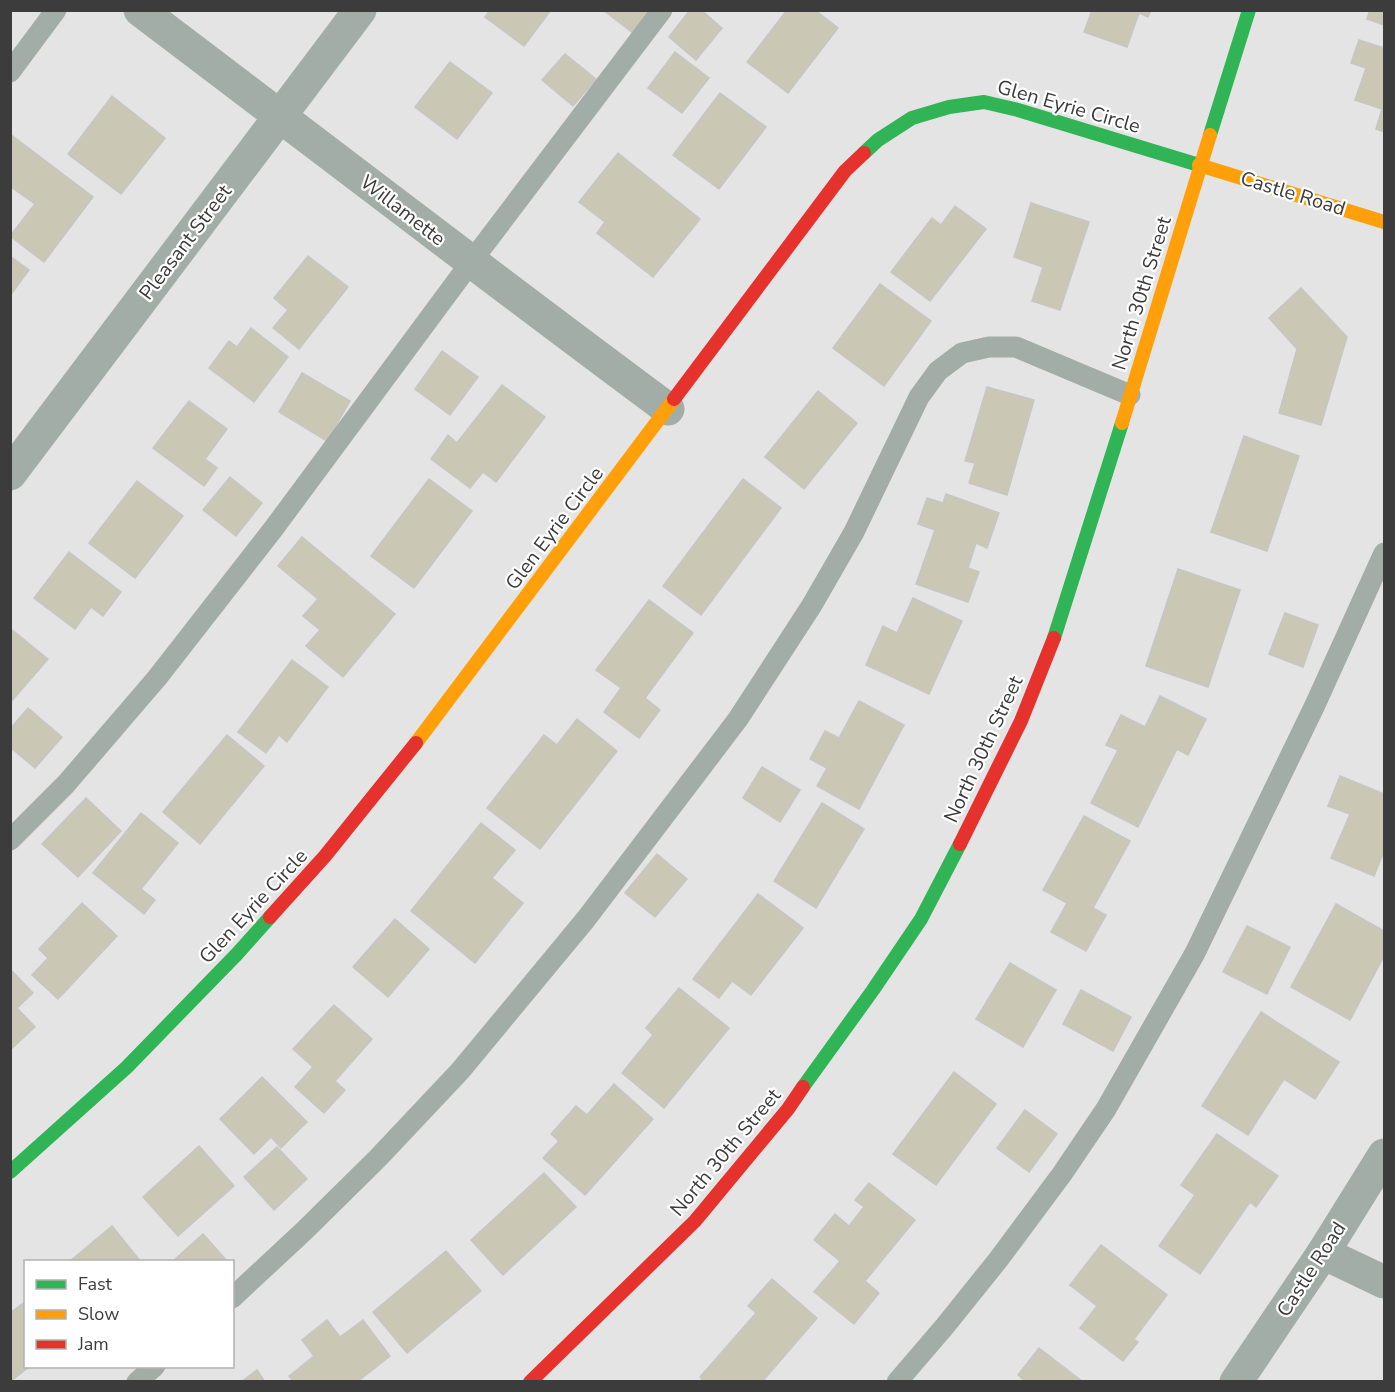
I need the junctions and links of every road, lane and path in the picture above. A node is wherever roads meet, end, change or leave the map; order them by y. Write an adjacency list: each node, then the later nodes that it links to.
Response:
1 (56, 10): 6 (lane)
2 (140, 10): 7 (street, Willamette)
3 (360, 10): 7 (street, Pleasant Street)
4 (662, 10): 10 (lane)
5 (1249, 10): 8 (street, North 30th Street)
6 (10, 72)
7 (280, 115): 10 (street, Willamette); 13 (street, Pleasant Street)
8 (1202, 165): 9 (street, Castle Road); 11 (street, North 30th Street); 12 (street, Glen Eyrie Circle)
9 (1384, 222)
10 (471, 262): 12 (street, Willamette); 15 (lane)
11 (1130, 395): 20 (lane); 23 (street, North 30th Street)
12 (668, 410): 17 (street, Glen Eyrie Circle)
13 (10, 474)
14 (1384, 553): 24 (lane)
15 (10, 840)
16 (1384, 1155): 18 (street, Castle Road)
17 (10, 1172)
18 (1323, 1253): 19 (street); 25 (street, Castle Road)
19 (1384, 1282)
20 (234, 1296)
21 (152, 1368): 22 (lane)
22 (137, 1382)
23 (530, 1382)
24 (897, 1382)
25 (1236, 1382)

